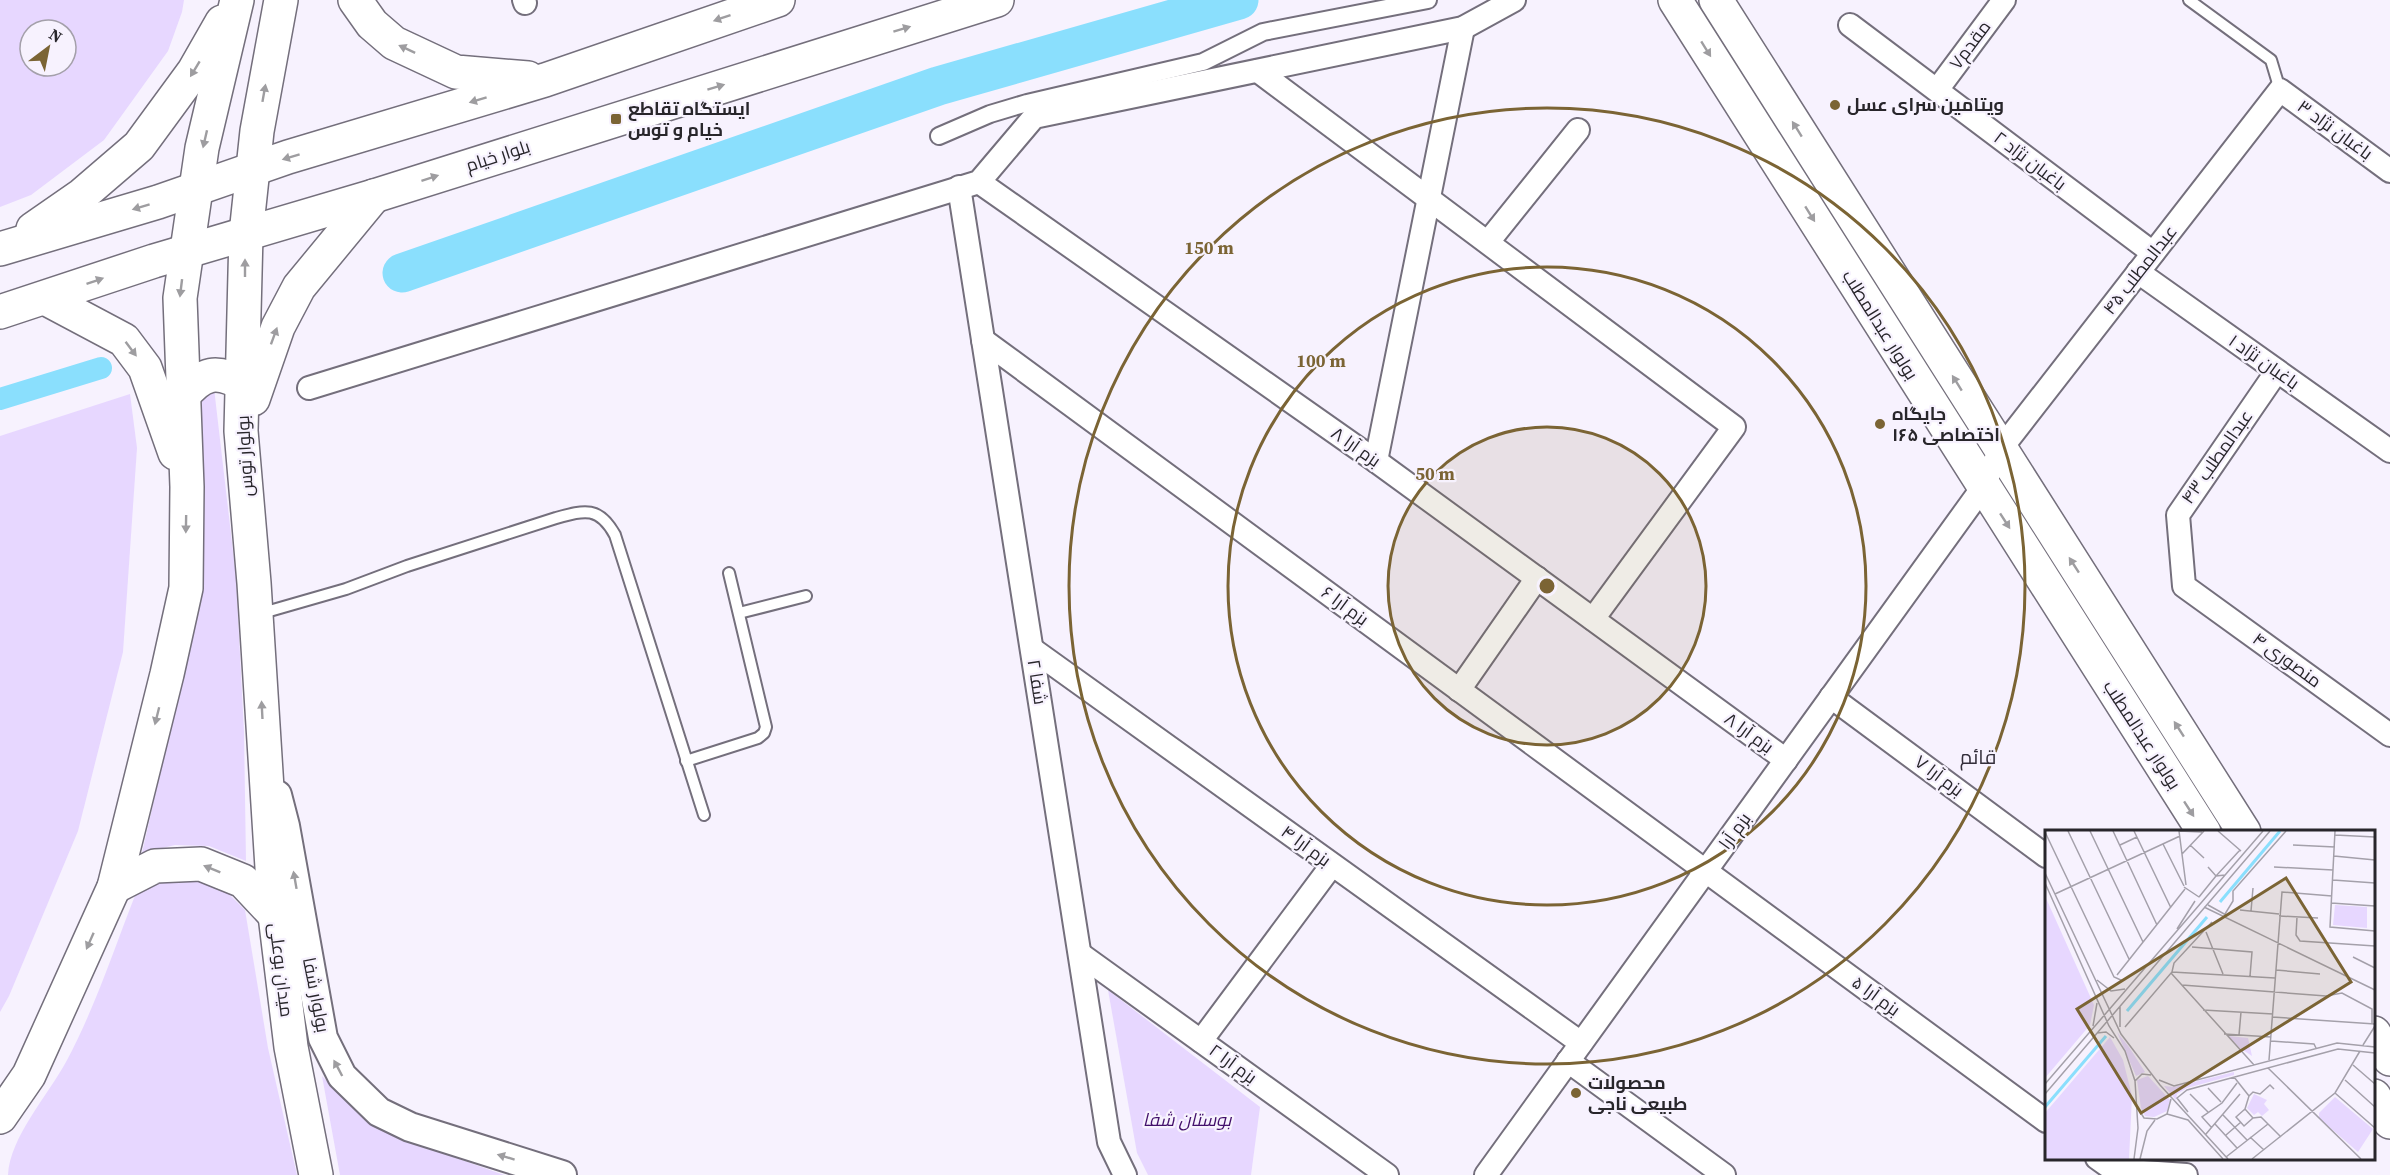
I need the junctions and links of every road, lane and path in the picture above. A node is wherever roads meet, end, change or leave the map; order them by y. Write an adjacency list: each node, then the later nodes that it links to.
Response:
1 (236, 0): 23 (main road, one-way to 23); 28 (main road, one-way to 28)
2 (281, 0): 20 (main road, بولوار توس, one-way to 2)
3 (355, 0): 15 (main road, one-way to 3)
4 (778, 0): 15 (main road, one-way to 15)
5 (997, 0): 24 (main road, بلوار خیام, one-way to 5)
6 (1428, 0): 19 (street)
7 (1514, 0): 13 (street)
8 (1675, 0): 44 (main road, بولوار عبدالمطلب, one-way to 44)
9 (1716, 0): 40 (main road, بولوار عبدالمطلب, one-way to 9)
10 (2004, 0): 16 (street, مقدم۷)
11 (2189, 0): 17 (lane)
12 (1850, 25): 16 (street, باغبان نژاد ۲)
13 (1463, 28): 14 (street); 25 (street)
14 (1258, 71): 22 (street); 25 (street)
15 (545, 80): 20 (main road, one-way to 20)
16 (1937, 90): 30 (street, باغبان نژاد ۲)
17 (2280, 90): 21 (street, باغبان نژاد ۳); 30 (street, عبدالمطلب ۴۵)
18 (1578, 130): 27 (street)
19 (939, 136)
20 (252, 170): 23 (main road); 26 (main road, بولوار توس)
21 (2390, 171)
22 (969, 184): 34 (street, شفا ۲); 37 (street); 42 (street, بزم آرا ۸)
23 (196, 188): 28 (main road, one-way to 28); 29 (main road)
24 (375, 196): 26 (main road, بلوار خیام); 39 (main road, one-way to 24)
25 (1429, 198): 27 (street); 42 (street)
26 (246, 234): 29 (main road, بلوار خیام); 36 (main road, بولوار توس, one-way to 26)
27 (1488, 242): 51 (street)
28 (4, 248)
29 (185, 252): 32 (main road, بلوار خیام, one-way to 29); 38 (main road, one-way to 38)
30 (2153, 253): 31 (street, عبدالمطلب ۴۵)
31 (2138, 272): 35 (street, باغبان نژاد ۱); 40 (street, عبدالمطلب ۴۵)
32 (45, 298): 33 (main road, بلوار خیام); 43 (main road, one-way to 43)
33 (0, 312)
34 (983, 340): 52 (street, شفا ۲); 53 (street, بزم آرا ۶)
35 (2277, 371): 41 (street, باغبان نژاد ۱); 47 (street, عبدالمطلب ۴۳)
36 (244, 385): 38 (main road); 39 (main road, بولوار توس)
37 (309, 388)
38 (183, 396): 43 (main road)
39 (241, 431): 50 (main road, بولوار توس)
40 (2000, 450): 44 (street, عبدالمطلب ۴۵); 61 (main road, بولوار عبدالمطلب, one-way to 40)
41 (2390, 451)
42 (1376, 461): 46 (street, بزم آرا ۸)
43 (187, 487): 65 (main road, one-way to 65)
44 (1983, 487): 54 (street, بزم آرا); 60 (main road, بولوار عبدالمطلب, one-way to 60)
45 (729, 573): 49 (lane)
46 (1537, 578): 51 (street, بزم آرا ۸); 53 (street)
47 (2184, 585): 55 (street, منصوری ۴)
48 (806, 596): 49 (lane)
49 (739, 613): 58 (lane)
50 (256, 615): 56 (main road, بولوار توس, one-way to 50); 58 (lane)
51 (1593, 620): 57 (street, بزم آرا ۸)
52 (1032, 649): 63 (street, بزم آرا ۴); 67 (street, شفا ۲)
53 (1459, 690): 64 (street, بزم آرا ۶)
54 (1832, 697): 57 (street, بزم آرا); 62 (street, بزم آرا ۷)
55 (2390, 735)
56 (264, 742): 66 (main road, بولوار توس); 78 (street, بولوار شفا, one-way to 56)
57 (1786, 760): 64 (street, بزم آرا)
58 (686, 761): 59 (lane)
59 (704, 815)
60 (2203, 830)
61 (2243, 830)
62 (2045, 855)
63 (1332, 865): 69 (street); 70 (street, بزم آرا ۴)
64 (1706, 871): 70 (street, بزم آرا); 74 (street, بزم آرا ۵)
65 (114, 887): 66 (main road, میدان بوعلی, one-way to 65); 73 (main road, one-way to 73)
66 (275, 915): 77 (main road, میدان بوعلی)
67 (1080, 954): 69 (street, بزم آرا ۲); 79 (street, شفا ۲)
68 (2375, 1036): 71 (main road)
69 (1200, 1041): 80 (street, بزم آرا ۲)
70 (1574, 1052): 81 (street, بزم آرا); 82 (street, بزم آرا ۴)
71 (2390, 1059)
72 (2375, 1099): 75 (main road)
73 (0, 1117)
74 (2045, 1120)
75 (2390, 1122)
76 (2100, 1160): 83 (street)
77 (316, 1175)
78 (562, 1175)
79 (1125, 1175)
80 (1387, 1175)
81 (1486, 1175)
82 (1724, 1175)
83 (2186, 1175)

